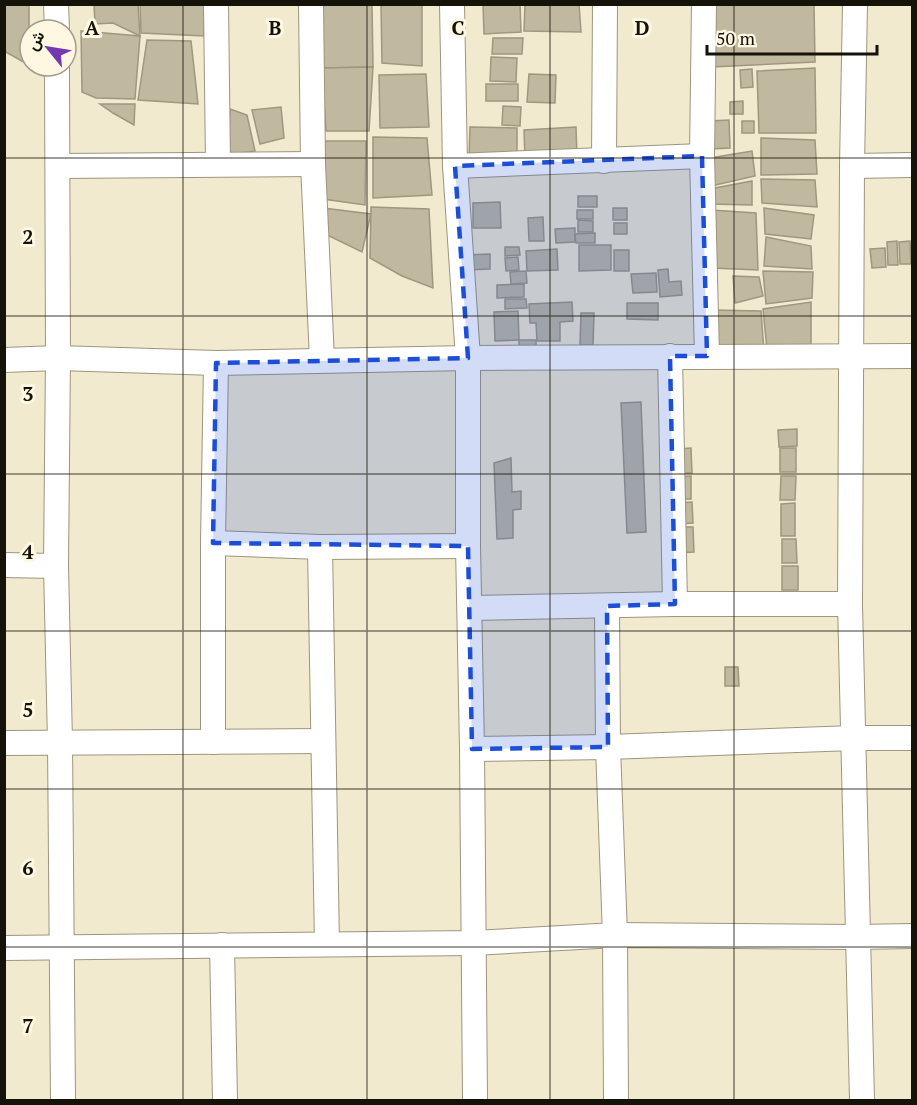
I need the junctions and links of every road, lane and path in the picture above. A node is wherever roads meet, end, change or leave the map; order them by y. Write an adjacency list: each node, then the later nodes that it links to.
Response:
1 (216, 4): 10 (street)
2 (311, 4): 11 (street)
3 (452, 4): 14 (street)
4 (605, 4): 9 (street)
5 (704, 4): 8 (street)
6 (855, 4): 15 (street)
7 (57, 78): 13 (street)
8 (702, 156): 9 (street); 17 (street)
9 (604, 161): 14 (street)
10 (218, 164): 11 (street); 13 (street)
11 (313, 164): 23 (street)
12 (912, 165): 15 (street)
13 (58, 166): 20 (street)
14 (455, 166): 21 (street)
15 (852, 166): 18 (street)
16 (670, 356): 17 (street); 21 (street); 30 (street)
17 (707, 356): 18 (street)
18 (852, 356): 19 (street); 31 (street)
19 (912, 356)
20 (58, 358): 22 (street); 24 (street); 29 (street)
21 (468, 358): 23 (street); 27 (street)
22 (4, 360)
23 (322, 360): 24 (street)
24 (216, 363): 25 (street)
25 (213, 543): 26 (street); 39 (street)
26 (320, 546): 27 (street); 36 (street)
27 (468, 546): 33 (street)
28 (4, 565): 29 (street)
29 (56, 566): 38 (street)
30 (675, 604): 31 (street); 32 (street)
31 (850, 604): 34 (street)
32 (607, 606): 33 (street); 40 (street)
33 (470, 608): 41 (street)
34 (854, 738): 35 (street); 40 (street); 44 (street)
35 (912, 738)
36 (322, 741): 39 (street); 46 (street)
37 (4, 742): 38 (street)
38 (60, 742): 39 (street); 48 (street)
39 (213, 742)
40 (608, 747): 41 (street); 42 (street)
41 (472, 749): 45 (street)
42 (615, 935): 44 (street); 45 (street); 53 (street)
43 (912, 936): 44 (street)
44 (857, 937): 54 (street)
45 (474, 943): 46 (street); 52 (street)
46 (327, 944): 47 (street)
47 (222, 945): 48 (street); 51 (street)
48 (61, 947): 49 (street); 50 (street)
49 (4, 948)
50 (63, 1101)
51 (225, 1101)
52 (475, 1101)
53 (616, 1101)
54 (862, 1101)

